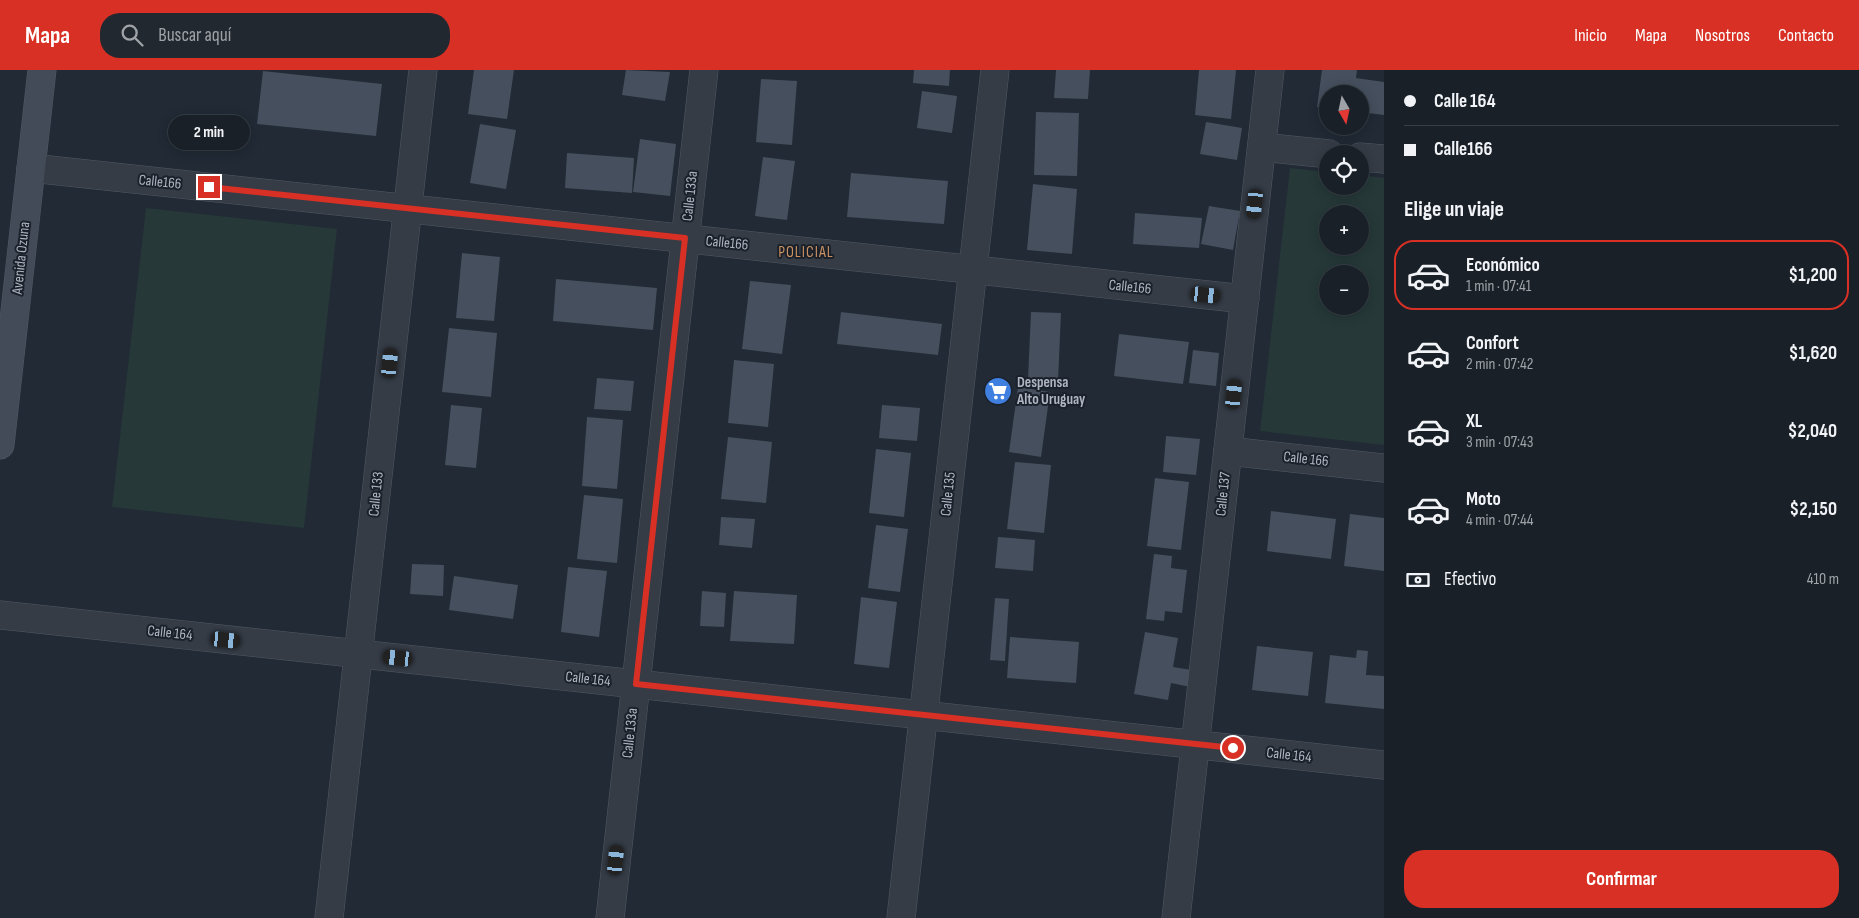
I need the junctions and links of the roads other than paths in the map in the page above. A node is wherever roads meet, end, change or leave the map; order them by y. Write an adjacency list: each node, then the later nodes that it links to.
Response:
1 (42, 70): 10 (main road, Avenida Ozuna)
2 (423, 70): 11 (street, Calle 133)
3 (704, 70): 12 (street, Calle 133a)
4 (995, 70): 13 (street, Calle 135)
5 (1270, 70): 6 (street, Calle 137)
6 (1262, 147): 7 (street); 14 (street, Calle 137)
7 (1319, 153)
8 (1369, 158): 9 (street)
9 (1384, 159)
10 (31, 168): 11 (street, Calle166); 15 (main road, Avenida Ozuna)
11 (408, 208): 12 (street, Calle166); 19 (street, Calle 133)
12 (685, 238): 13 (street, Calle166); 20 (street, Calle 133a)
13 (973, 270): 14 (street, Calle166); 21 (street, Calle 135)
14 (1244, 299): 16 (street, Calle 137)
15 (0, 446)
16 (1228, 451): 17 (street, Calle 166); 22 (street, Calle 137)
17 (1384, 468)
18 (0, 615): 19 (street, Calle 164)
19 (358, 654): 20 (street, Calle 164); 24 (street, Calle 133)
20 (636, 684): 21 (street, Calle 164); 25 (street, Calle 133a)
21 (923, 715): 22 (street, Calle 164); 26 (street, Calle 135)
22 (1195, 744): 23 (street, Calle 164); 27 (street, Calle 137)
23 (1384, 765)
24 (329, 918)
25 (610, 918)
26 (901, 918)
27 (1176, 918)

